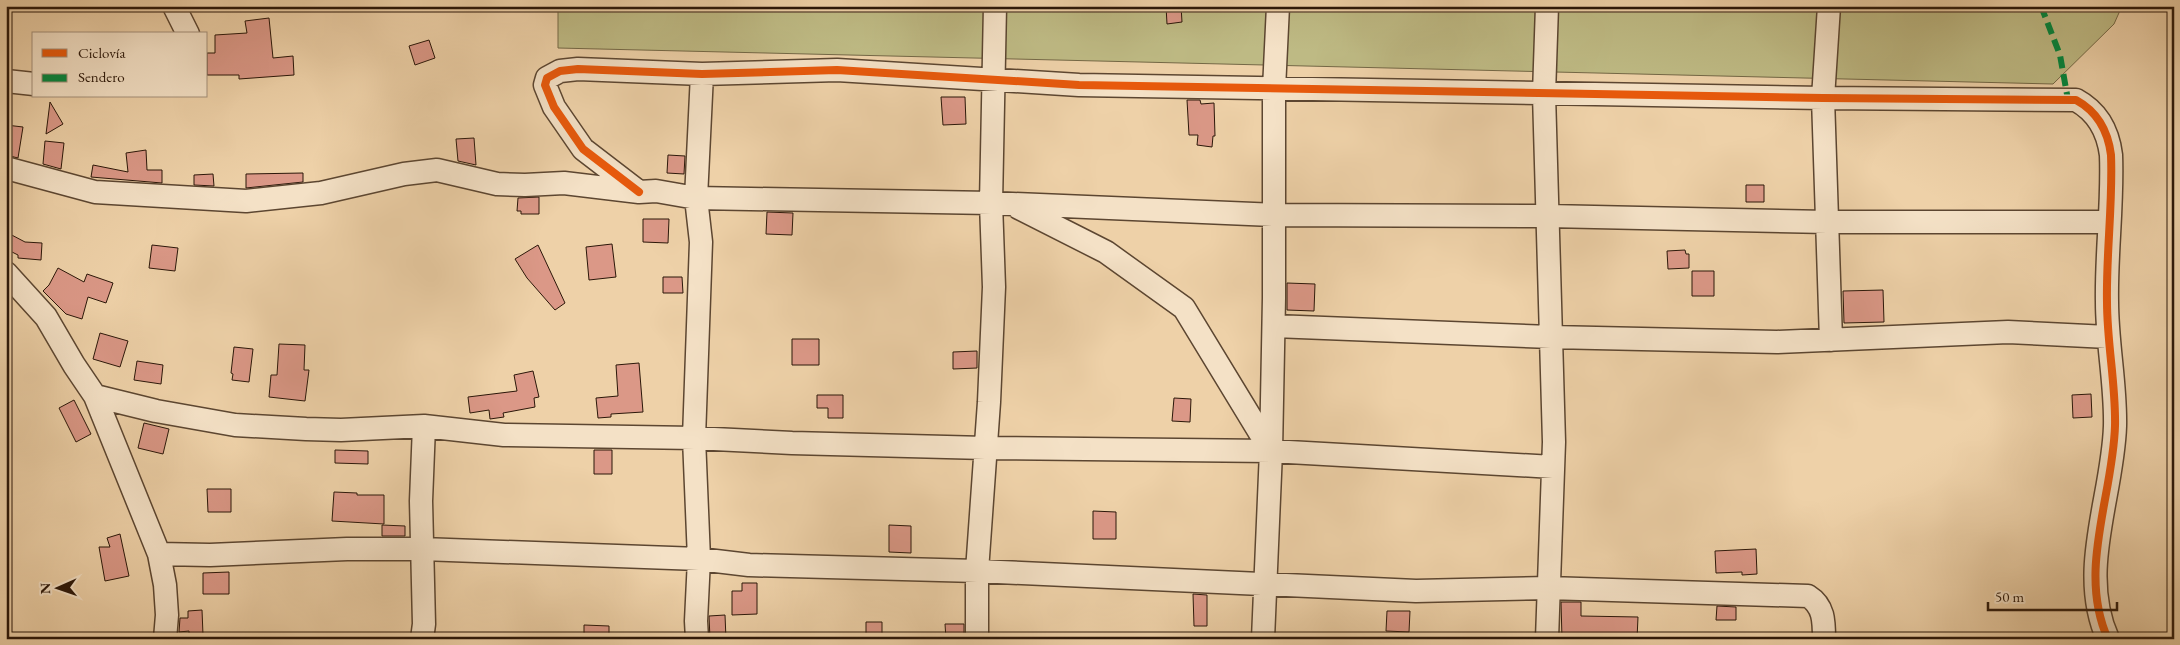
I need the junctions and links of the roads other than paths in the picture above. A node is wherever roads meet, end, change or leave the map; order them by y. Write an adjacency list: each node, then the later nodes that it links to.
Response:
1 (174, 6): 6 (street)
2 (994, 6): 8 (street)
3 (1278, 6): 11 (street)
4 (1547, 6): 12 (street)
5 (1829, 6): 13 (street)
6 (187, 32)
7 (702, 74): 8 (street); 15 (street); 16 (street)
8 (993, 80): 11 (street); 17 (street)
9 (6, 81): 10 (street)
10 (32, 84)
11 (1274, 89): 12 (street); 18 (street)
12 (1544, 94): 13 (street); 19 (street)
13 (1823, 98): 20 (street); 21 (street)
14 (6, 168): 15 (street)
15 (638, 192): 16 (street)
16 (696, 198): 17 (street); 29 (street)
17 (1001, 203): 18 (street); 30 (street); 31 (street)
18 (1274, 215): 19 (street); 23 (street)
19 (1548, 216): 20 (street); 24 (street)
20 (1827, 222): 21 (street); 26 (street)
21 (2109, 222): 25 (street)
22 (6, 273): 27 (street)
23 (1274, 326): 24 (street); 31 (street)
24 (1551, 337): 26 (street); 32 (street)
25 (2108, 337): 26 (street); 46 (street)
26 (1831, 340)
27 (95, 396): 28 (street); 34 (street)
28 (424, 426): 29 (street); 33 (street)
29 (694, 438): 30 (street); 35 (street)
30 (985, 448): 31 (street); 36 (street)
31 (1270, 451): 32 (street); 37 (street)
32 (1553, 467): 38 (street)
33 (422, 549): 34 (street); 35 (street); 40 (street)
34 (159, 554): 39 (street)
35 (700, 559): 36 (street); 41 (street)
36 (977, 571): 37 (street); 42 (street)
37 (1265, 584): 38 (street); 43 (street)
38 (1548, 588): 44 (street); 45 (street)
39 (165, 639)
40 (422, 639)
41 (697, 639)
42 (977, 639)
43 (1263, 639)
44 (1547, 639)
45 (1824, 639)
46 (2108, 639)

